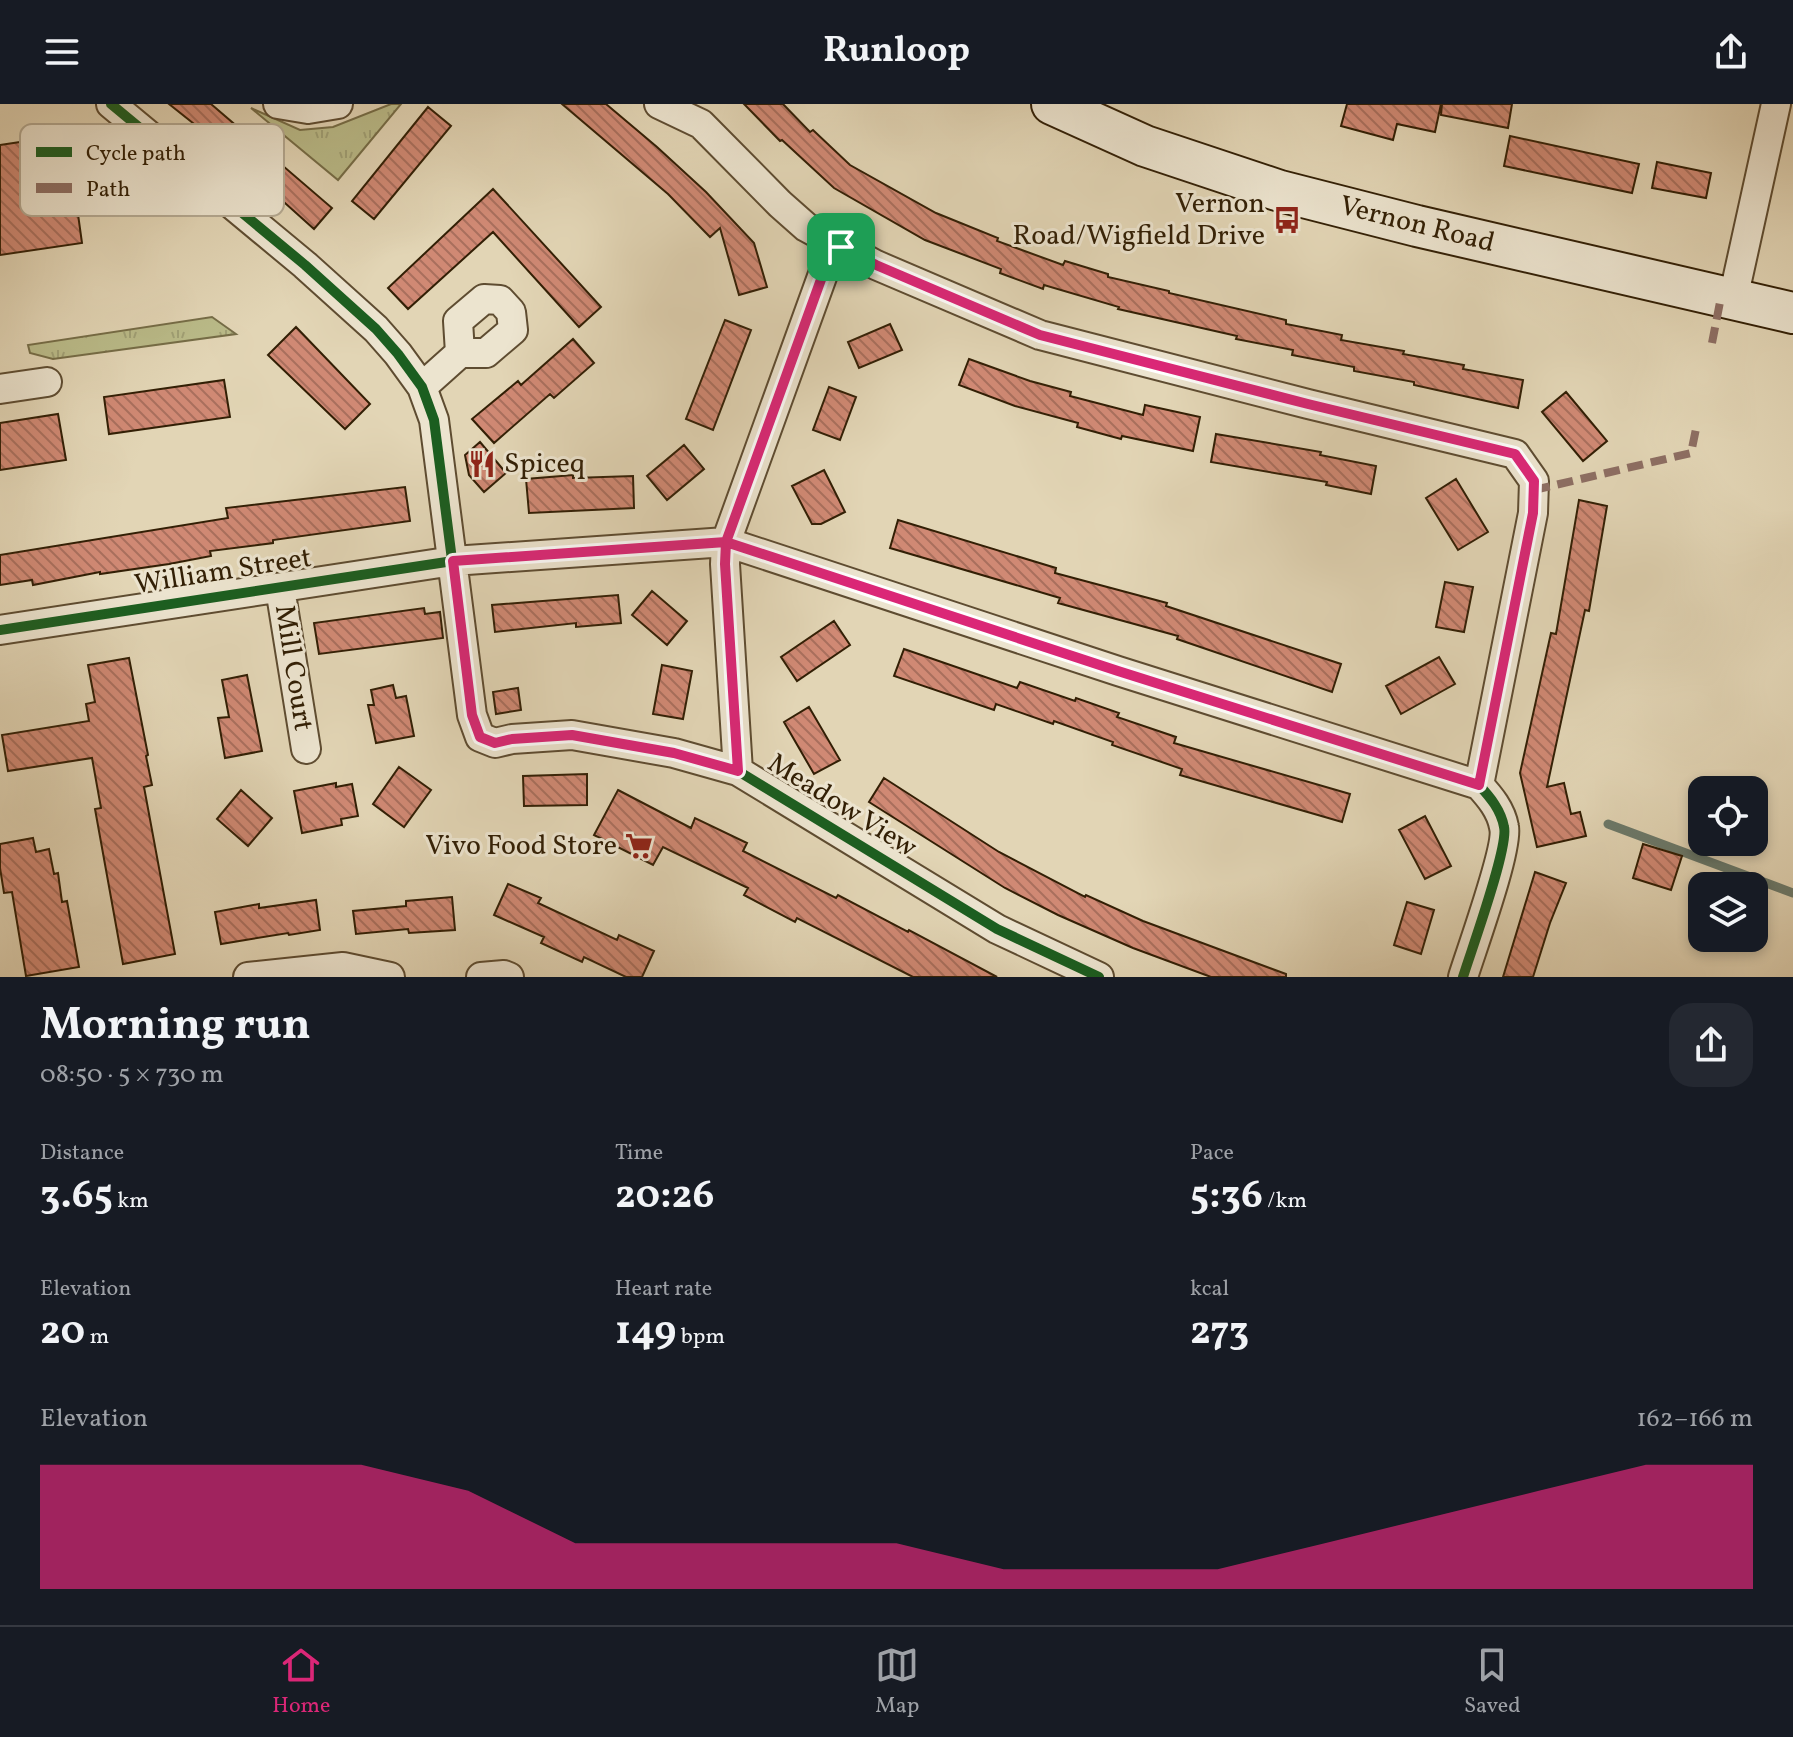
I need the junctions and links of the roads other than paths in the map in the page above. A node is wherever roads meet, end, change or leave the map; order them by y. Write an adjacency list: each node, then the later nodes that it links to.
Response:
1 (111, 104): 8 (street)
2 (278, 104): 3 (street)
3 (338, 104)
4 (659, 104): 7 (street)
5 (1052, 104): 11 (street, Vernon Road)
6 (1776, 104): 11 (street)
7 (698, 114): 10 (street)
8 (135, 124)
9 (245, 216): 15 (street)
10 (841, 247): 17 (street); 23 (street)
11 (1733, 299): 12 (street, Vernon Road)
12 (1793, 313)
13 (460, 353): 15 (street)
14 (47, 382): 16 (street)
15 (422, 387): 18 (street)
16 (0, 389)
17 (726, 542): 18 (street, William Street); 22 (street); 23 (street)
18 (453, 561): 19 (street, William Street); 22 (street, Meadow View)
19 (280, 588): 20 (street, William Street); 21 (street, Mill Court)
20 (0, 630)
21 (306, 749)
22 (738, 771): 28 (street, Meadow View)
23 (1479, 785): 29 (street)
24 (248, 977): 25 (street)
25 (390, 977)
26 (481, 977): 27 (street)
27 (509, 977)
28 (1099, 977)
29 (1463, 977)

